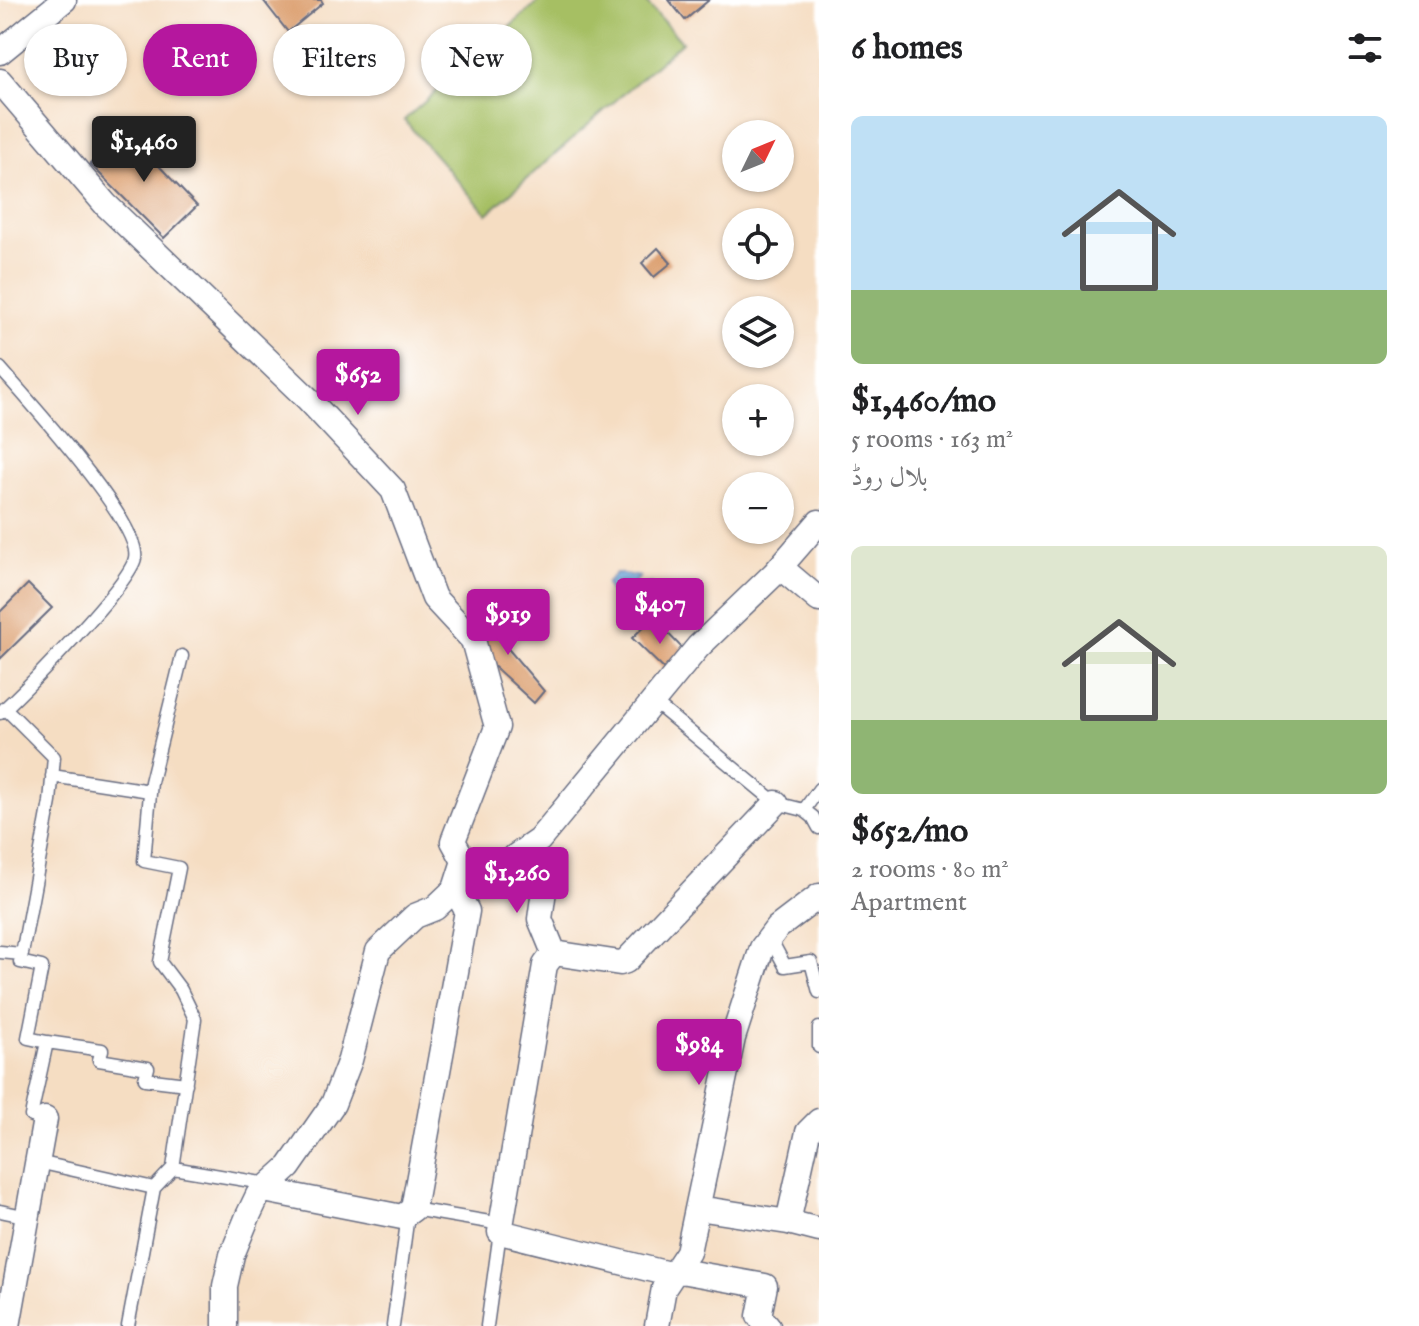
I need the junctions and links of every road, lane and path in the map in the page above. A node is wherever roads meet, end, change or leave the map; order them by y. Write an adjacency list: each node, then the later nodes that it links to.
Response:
1 (60, 2): 2 (street)
2 (0, 52)
3 (0, 81): 18 (street)
4 (0, 368): 10 (lane)
5 (819, 522): 6 (street)
6 (777, 571): 7 (street); 9 (street)
7 (819, 600)
8 (182, 656): 13 (lane)
9 (655, 703): 14 (lane); 17 (street)
10 (3, 711): 11 (lane)
11 (52, 776): 13 (lane); 24 (lane)
12 (819, 789): 15 (lane)
13 (150, 791): 29 (lane)
14 (776, 803): 15 (lane); 23 (street)
15 (804, 810): 16 (lane)
16 (819, 828)
17 (521, 853): 18 (street); 23 (street)
18 (464, 861): 19 (street)
19 (455, 889): 34 (street); 38 (street)
20 (819, 896): 21 (street)
21 (770, 938): 25 (lane); 36 (street)
22 (0, 952): 24 (lane)
23 (554, 953): 41 (street)
24 (22, 954): 27 (lane)
25 (819, 992)
26 (819, 1028): 28 (lane)
27 (47, 1042): 29 (lane); 30 (lane)
28 (819, 1047)
29 (186, 1084): 33 (lane)
30 (45, 1119): 32 (street)
31 (819, 1121): 40 (street)
32 (38, 1162): 35 (lane); 39 (street)
33 (173, 1168): 34 (lane); 35 (lane)
34 (267, 1187): 38 (street); 46 (street)
35 (154, 1188): 45 (lane)
36 (698, 1208): 40 (street); 43 (street)
37 (0, 1211): 39 (lane)
38 (410, 1212): 41 (lane); 47 (lane)
39 (28, 1217): 44 (street)
40 (788, 1222): 42 (street)
41 (501, 1228): 43 (street); 48 (lane)
42 (819, 1230)
43 (674, 1272): 49 (street); 50 (street)
44 (8, 1326)
45 (128, 1326)
46 (225, 1326)
47 (393, 1326)
48 (487, 1326)
49 (657, 1326)
50 (768, 1326)

